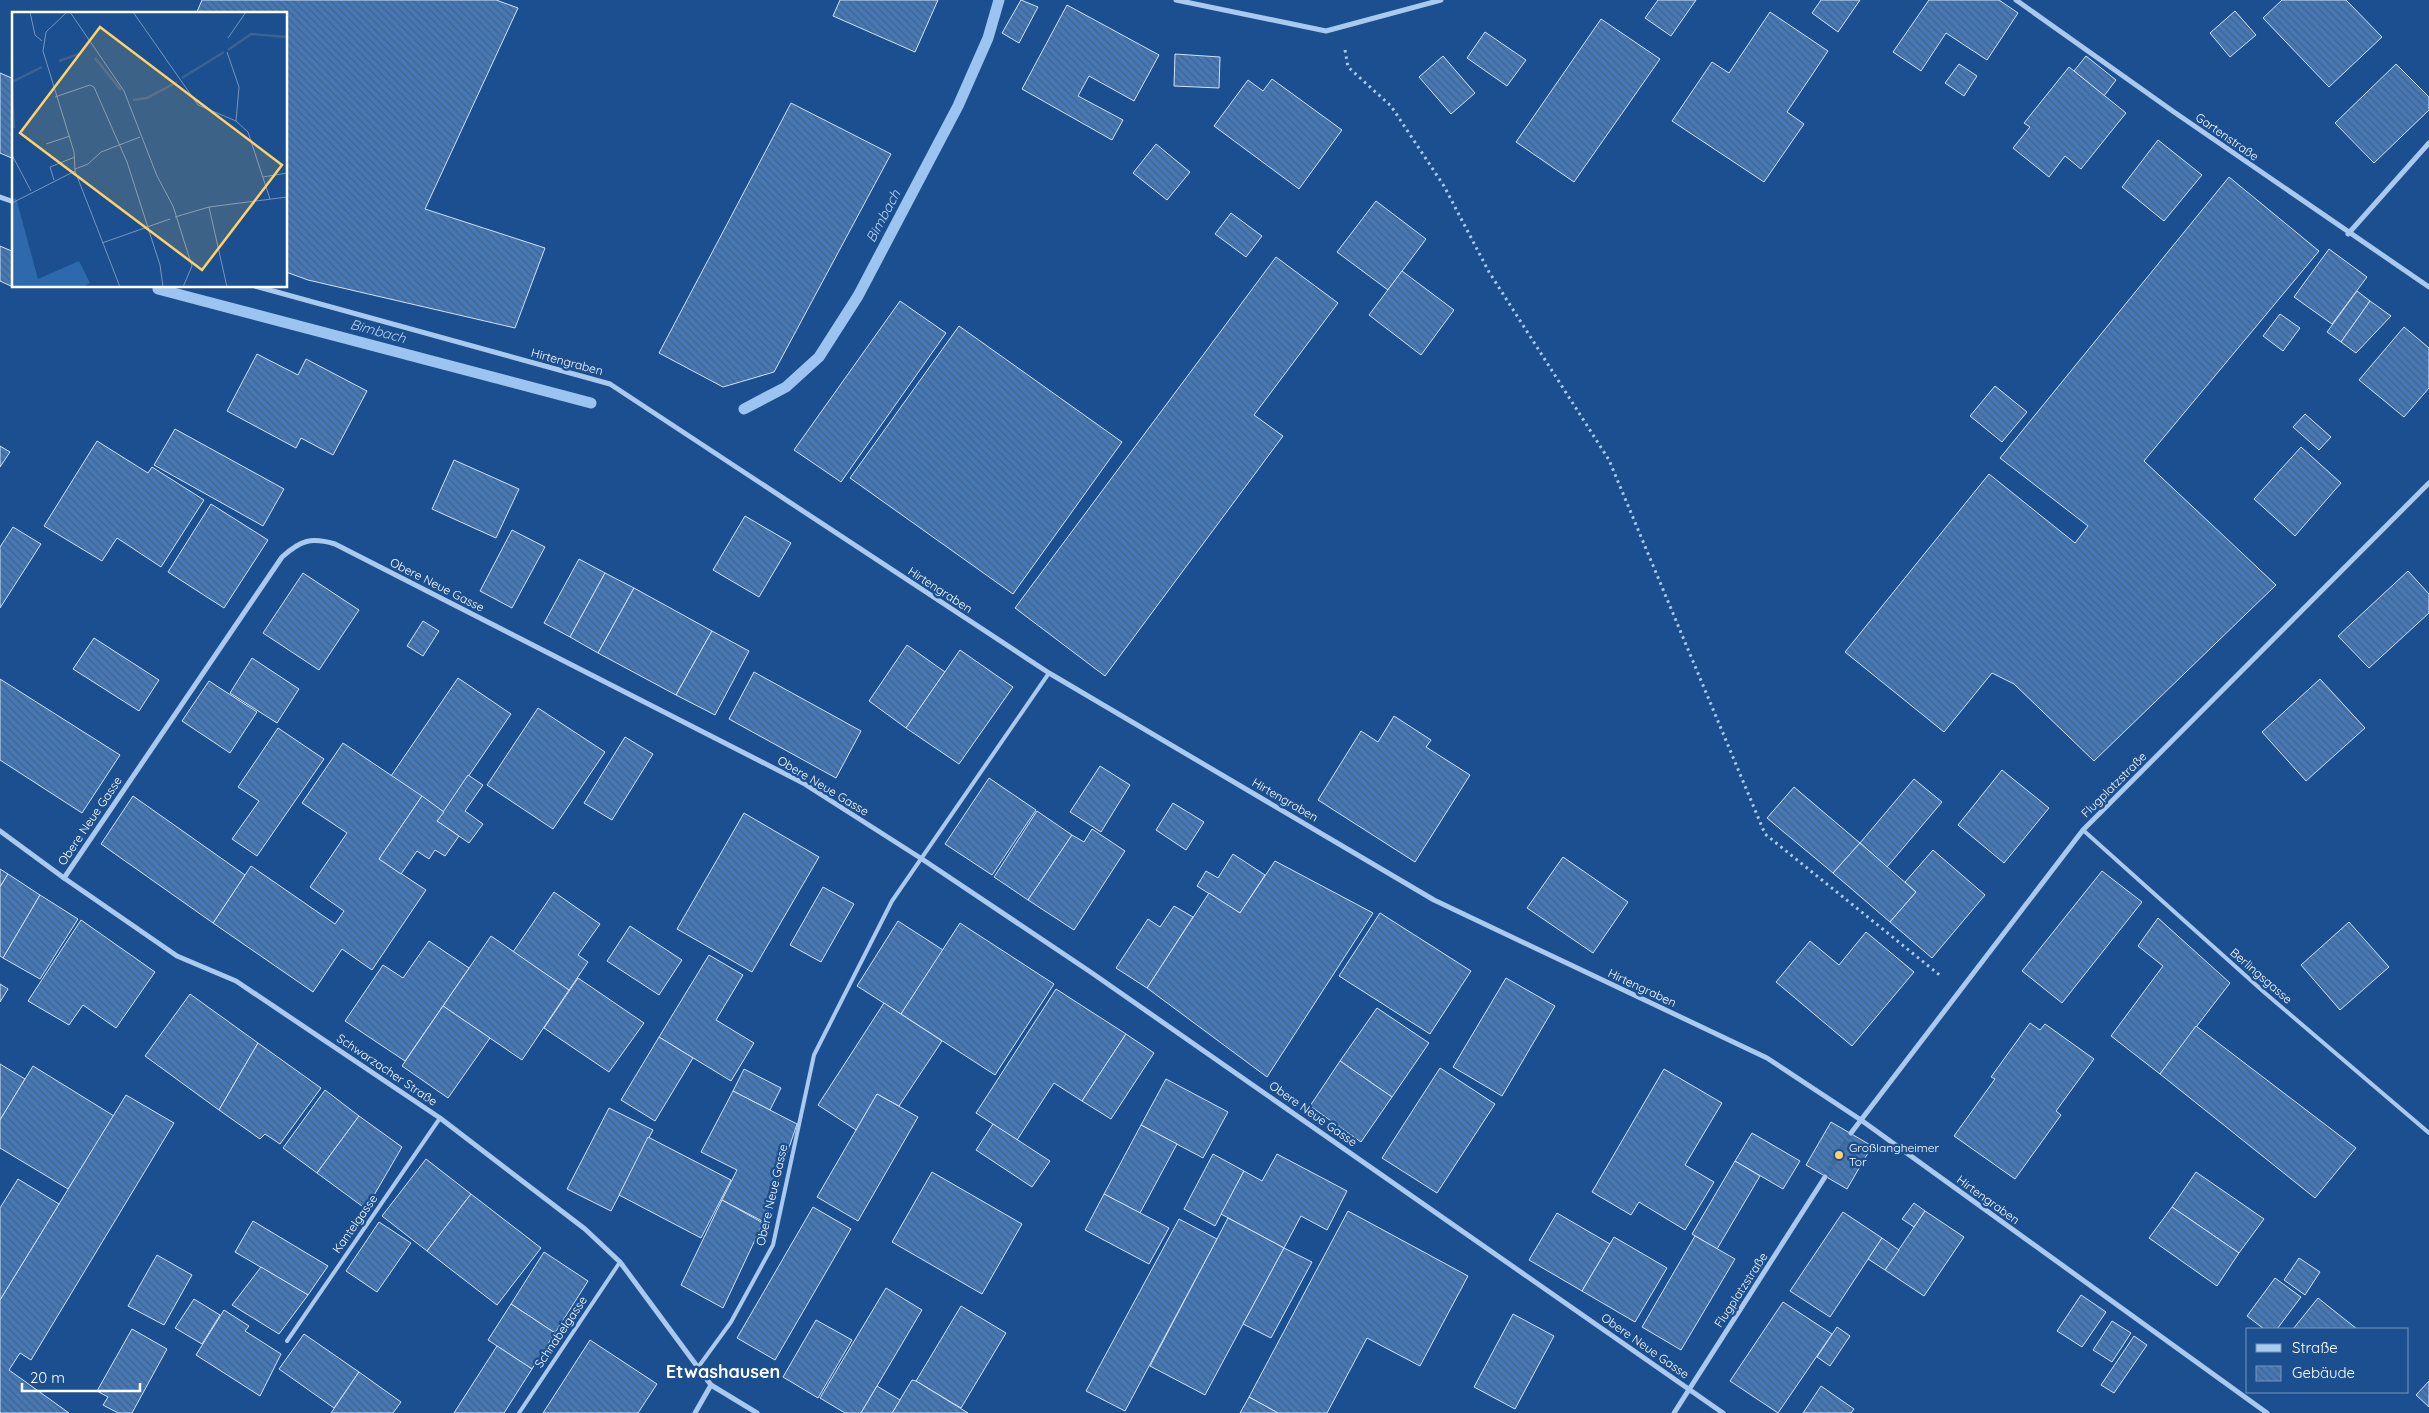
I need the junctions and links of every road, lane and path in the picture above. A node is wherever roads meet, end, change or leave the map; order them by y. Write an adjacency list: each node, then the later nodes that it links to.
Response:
1 (1176, 0): 4 (street)
2 (1441, 0): 4 (street)
3 (2016, 0): 8 (street, Gartenstraße)
4 (1341, 27): 17 (path)
5 (2429, 143): 8 (street)
6 (0, 197): 7 (street)
7 (12, 201)
8 (2348, 234): 9 (street, Gartenstraße)
9 (2429, 287)
10 (262, 288): 12 (street, Hirtengraben)
11 (2429, 483): 13 (street, Flugplatzstraße)
12 (1049, 673): 15 (lane, Obere Neue Gasse); 19 (street, Hirtengraben)
13 (2083, 830): 17 (street, Flugplatzstraße); 20 (lane, Berlingsgasse)
14 (0, 831): 16 (street, Schwarzacher Straße)
15 (922, 859): 16 (street, Obere Neue Gasse); 25 (lane, Obere Neue Gasse); 27 (street, Obere Neue Gasse)
16 (64, 878): 18 (street, Schwarzacher Straße)
17 (1960, 991): 19 (street, Flugplatzstraße)
18 (440, 1118): 23 (street, Schwarzacher Straße); 24 (lane, Kantelgasse)
19 (1861, 1120): 21 (street, Flugplatzstraße); 33 (street, Hirtengraben)
20 (2429, 1132)
21 (1851, 1133)
22 (1825, 1177): 27 (street, Flugplatzstraße)
23 (620, 1262): 25 (street, Schwarzacher Straße); 28 (lane, Schnabelgasse)
24 (287, 1341)
25 (699, 1366): 26 (street, Schwarzacher Straße)
26 (711, 1385): 29 (street); 30 (street)
27 (1690, 1389): 31 (street, Flugplatzstraße); 32 (street, Obere Neue Gasse)
28 (520, 1413)
29 (695, 1413)
30 (757, 1413)
31 (1674, 1413)
32 (1723, 1413)
33 (2267, 1413)

